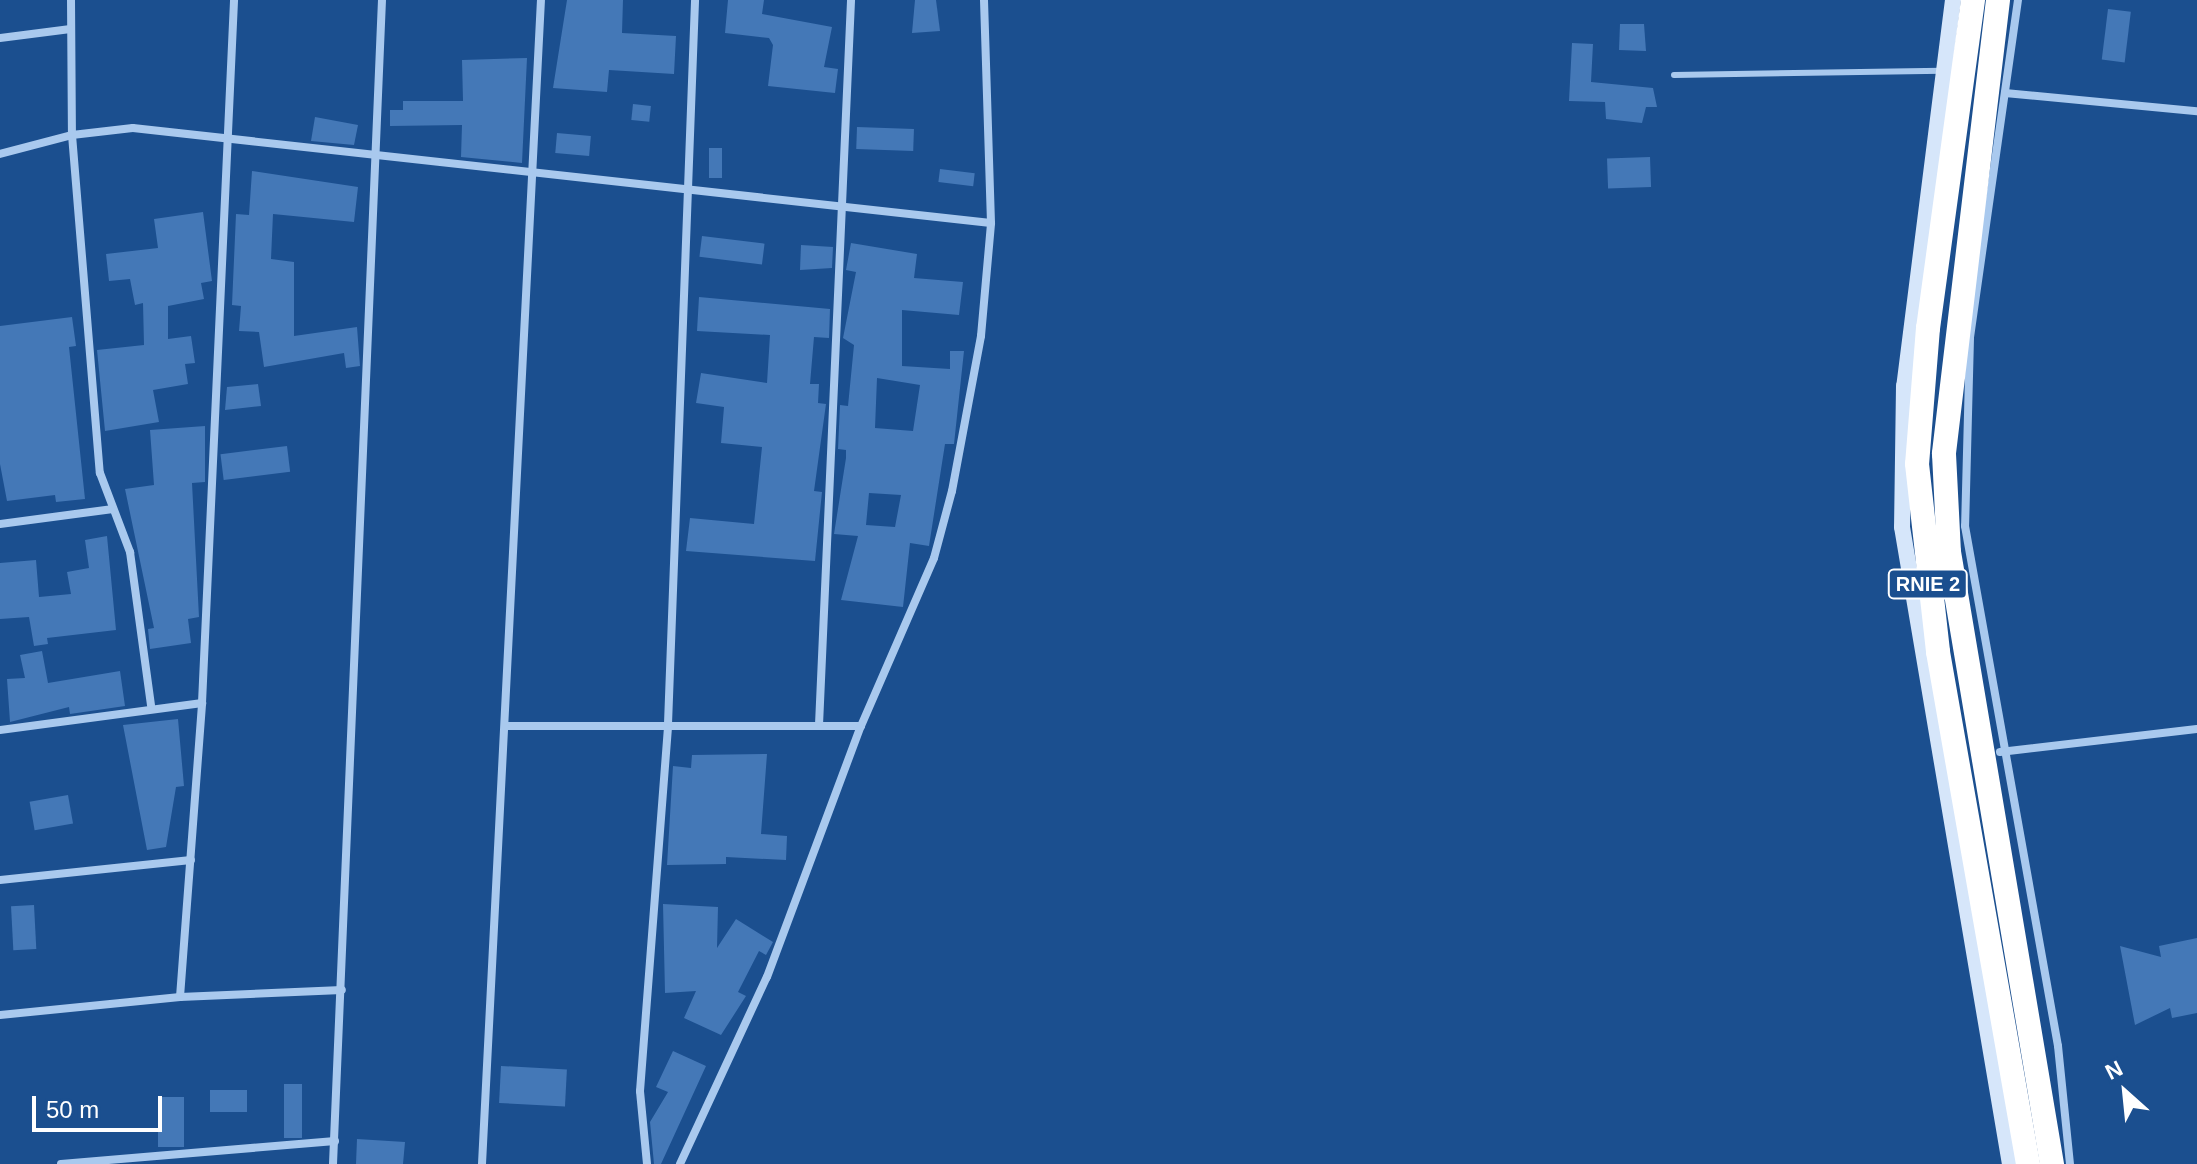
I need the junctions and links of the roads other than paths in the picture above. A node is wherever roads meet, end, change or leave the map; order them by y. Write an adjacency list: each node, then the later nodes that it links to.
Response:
1 (71, 0): 12 (street)
2 (234, 0): 19 (street)
3 (382, 0): 21 (street)
4 (541, 0): 22 (street)
5 (695, 0): 23 (street)
6 (851, 0): 24 (street)
7 (984, 0): 25 (street)
8 (1953, 0): 14 (street)
9 (1973, 0): 49 (highway, RNIE 2 / RNIE 2)
10 (1998, 0): 50 (highway, RNIE 2 / RNIE 2)
11 (2018, 0): 16 (street)
12 (70, 29): 13 (street); 18 (street)
13 (0, 38)
14 (1943, 71): 15 (lane); 48 (street)
15 (1674, 75)
16 (2005, 93): 17 (street); 36 (street)
17 (2197, 111)
18 (72, 135): 19 (street); 20 (street); 26 (street)
19 (229, 138): 21 (street); 28 (street)
20 (0, 154)
21 (375, 157): 22 (street); 39 (street)
22 (533, 170): 23 (street); 32 (street)
23 (687, 192): 24 (street); 30 (street)
24 (844, 206): 25 (street); 31 (street)
25 (991, 223): 33 (street)
26 (113, 509): 27 (street); 29 (street)
27 (0, 524)
28 (202, 703): 29 (street); 37 (street)
29 (151, 706): 35 (street)
30 (668, 724): 31 (street); 32 (street); 46 (street)
31 (819, 725): 33 (street)
32 (507, 726): 45 (street)
33 (861, 726): 47 (street)
34 (2197, 729): 36 (street)
35 (0, 730)
36 (2000, 752): 51 (street)
37 (191, 860): 38 (street); 40 (street)
38 (0, 880)
39 (342, 990): 40 (street); 42 (street)
40 (180, 997): 41 (street)
41 (0, 1015)
42 (335, 1141): 43 (street); 44 (street)
43 (61, 1164)
44 (333, 1164)
45 (482, 1164)
46 (647, 1164)
47 (680, 1164)
48 (2010, 1164)
49 (2028, 1164)
50 (2052, 1164)
51 (2070, 1164)

